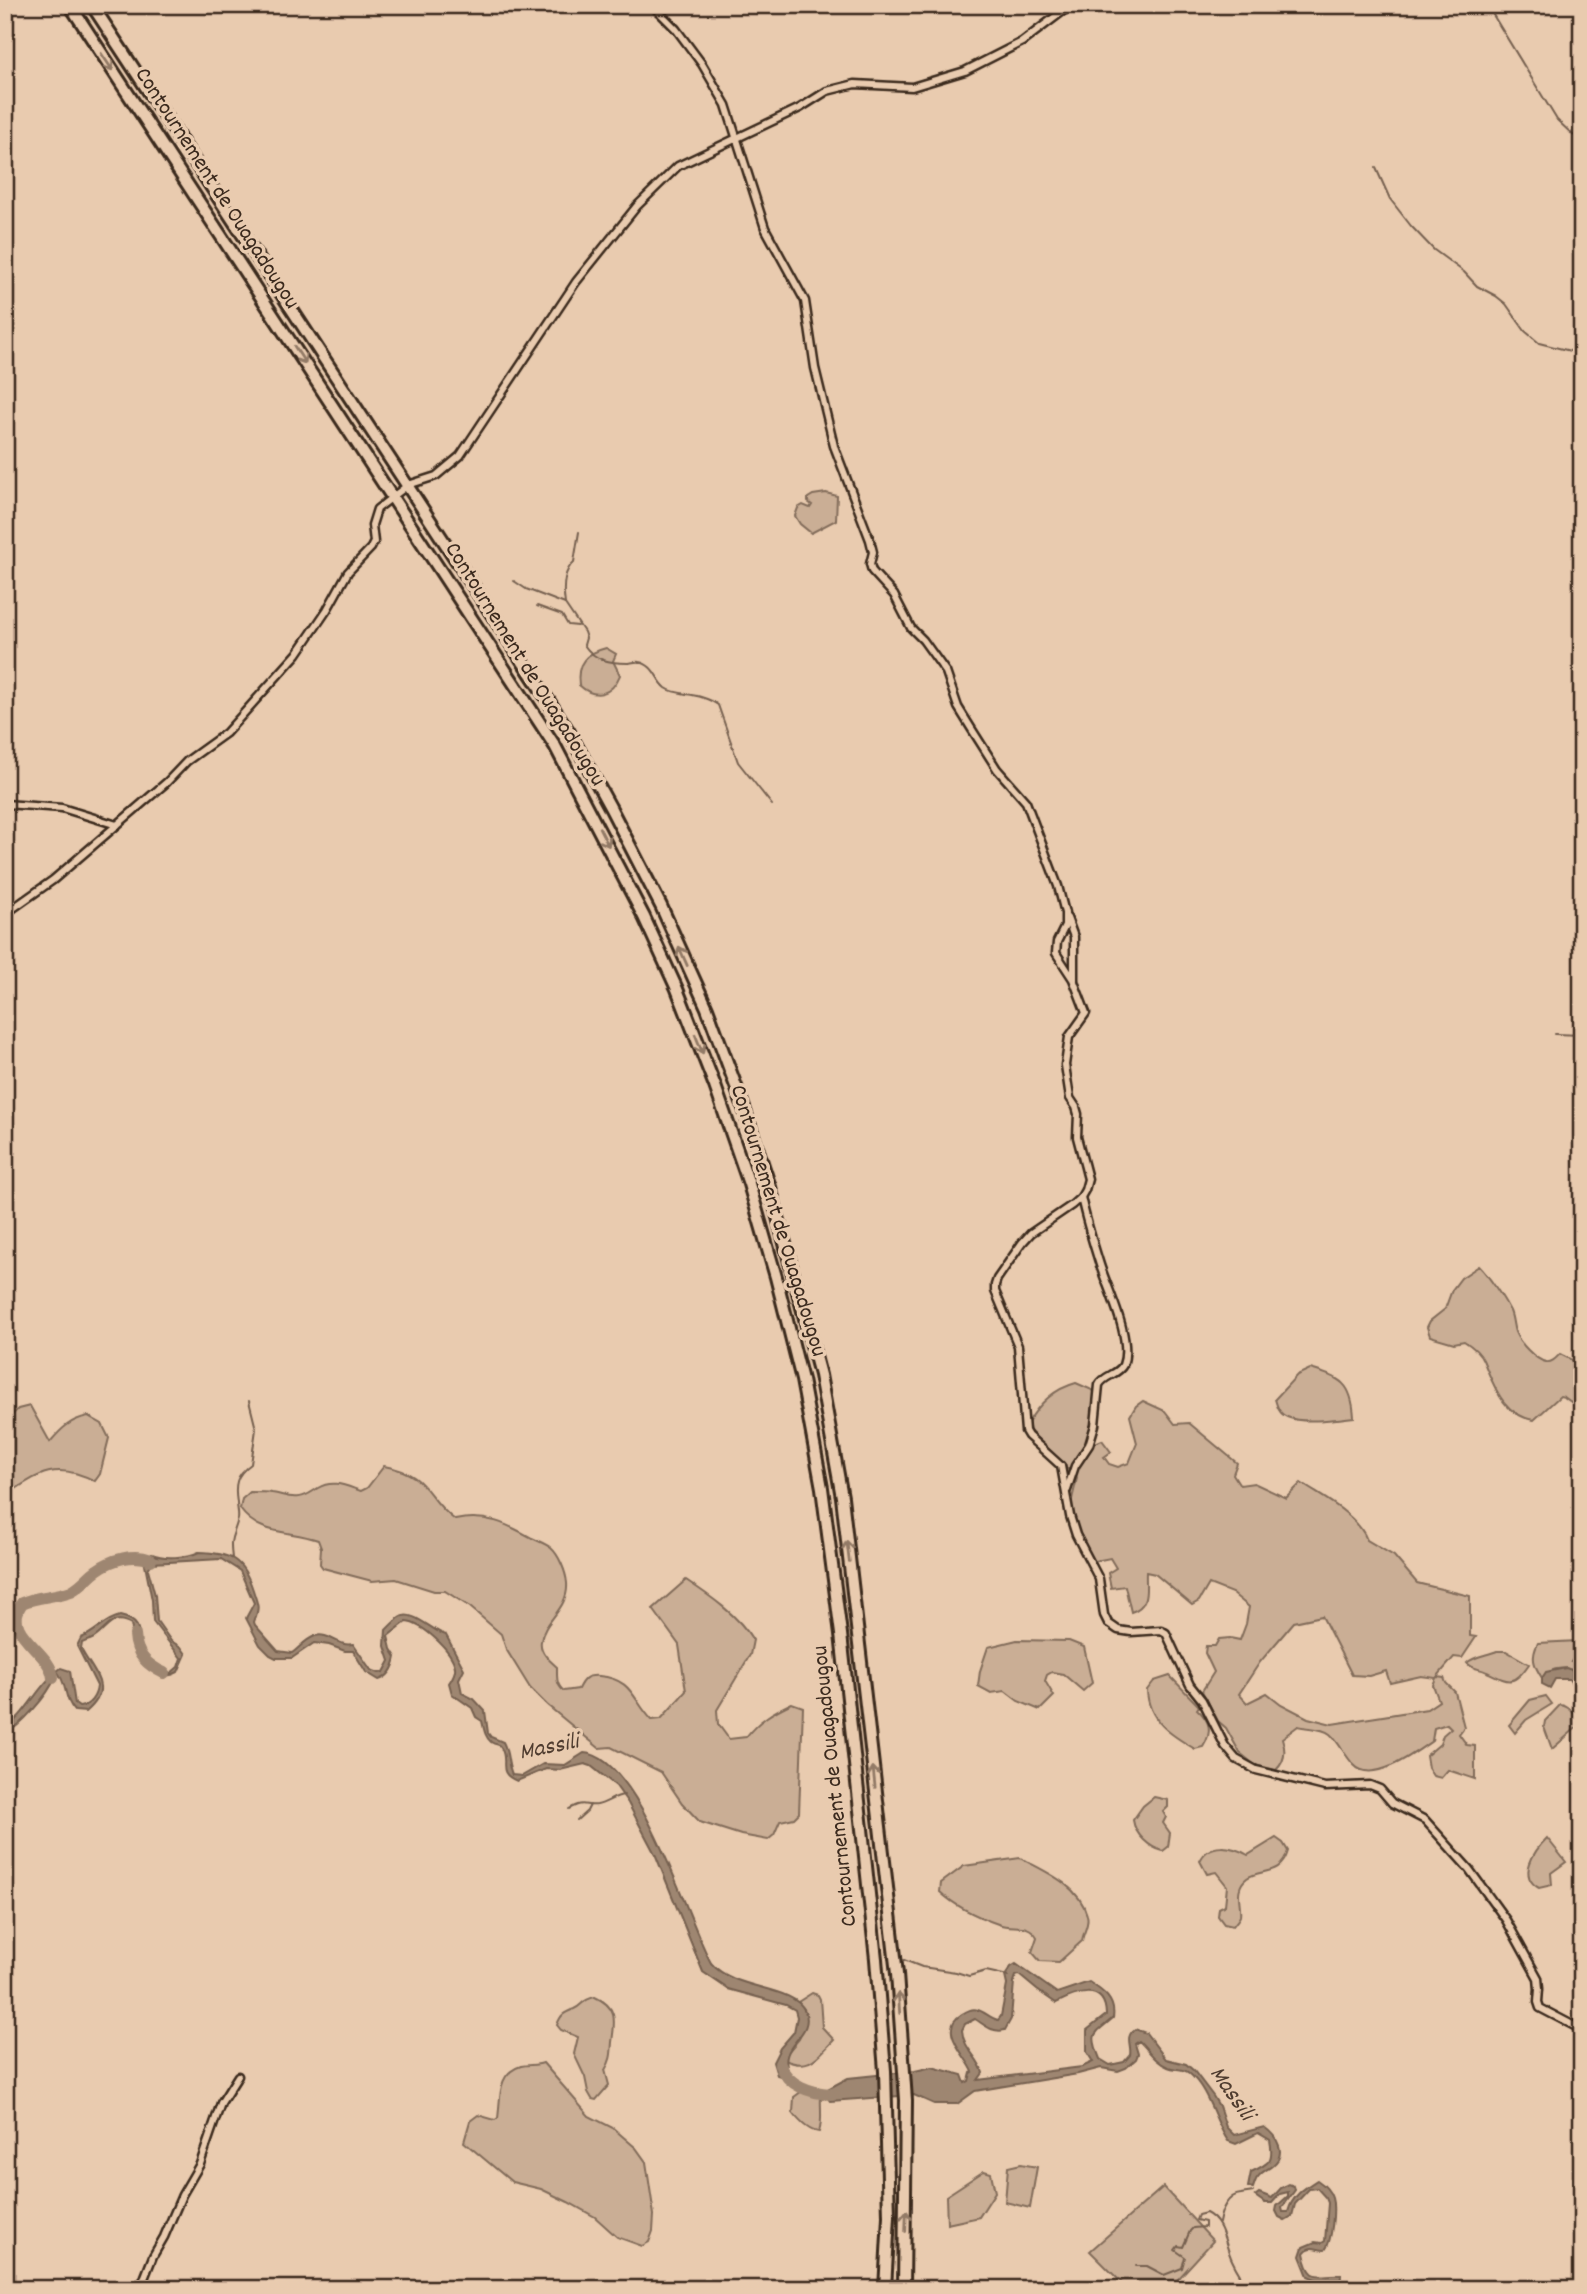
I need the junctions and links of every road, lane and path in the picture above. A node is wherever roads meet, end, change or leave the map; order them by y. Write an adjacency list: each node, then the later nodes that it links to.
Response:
1 (70, 5): 7 (highway, Contournement de Ouagadougou, one-way to 7)
2 (92, 5): 6 (highway, Contournement de Ouagadougou)
3 (652, 5): 5 (street)
4 (1071, 5): 5 (street)
5 (738, 137): 6 (street); 10 (street)
6 (408, 485): 7 (street); 19 (highway, Contournement de Ouagadougou, one-way to 6)
7 (392, 496): 9 (street); 18 (highway, Contournement de Ouagadougou, one-way to 18)
8 (5, 804): 9 (street)
9 (117, 825): 11 (street)
10 (1065, 913): 12 (street); 12 (street)
11 (5, 914)
12 (1074, 984): 13 (street)
13 (1081, 1197): 14 (street); 14 (street)
14 (1066, 1492): 15 (street)
15 (1582, 2030)
16 (238, 2076): 17 (street)
17 (140, 2289)
18 (885, 2289)
19 (904, 2289)

